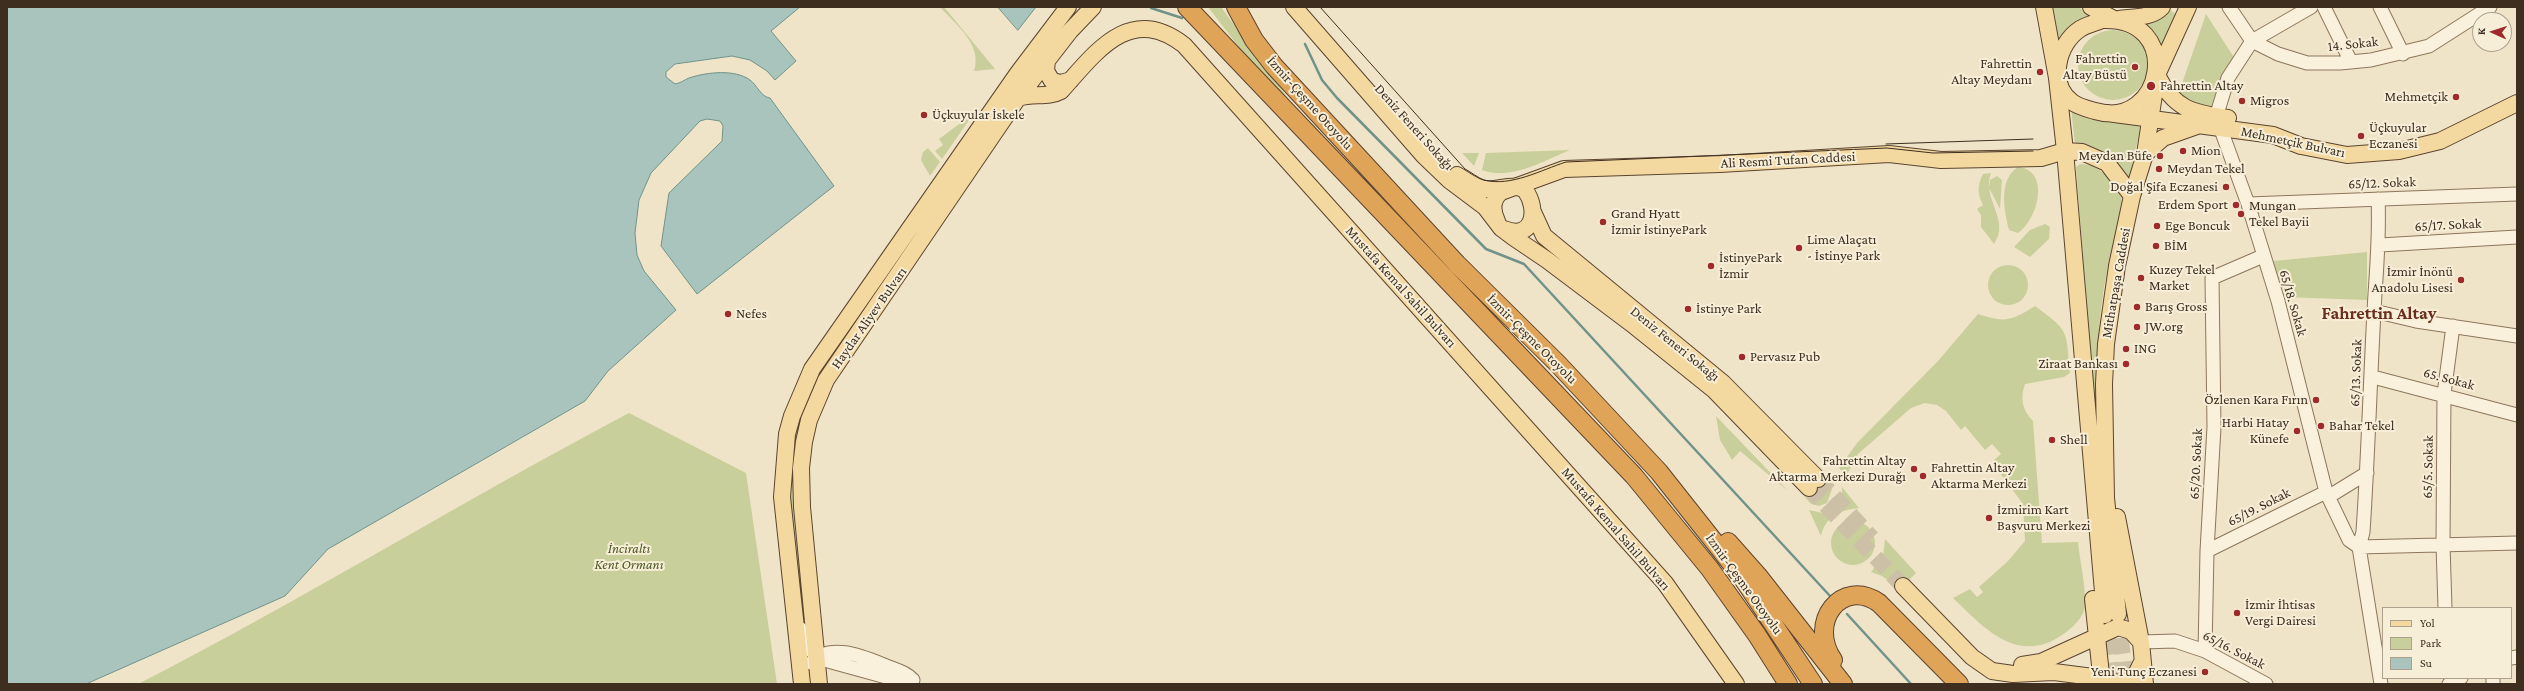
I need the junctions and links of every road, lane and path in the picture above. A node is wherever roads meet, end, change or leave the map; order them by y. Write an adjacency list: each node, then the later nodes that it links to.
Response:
1 (1068, 7): 60 (main road, Haydar Aliyev Bulvarı)
2 (1093, 7): 21 (main road, Haydar Aliyev Bulvarı)
3 (1187, 7): 18 (highway)
4 (1200, 7): 18 (highway)
5 (1294, 7): 41 (main road, Deniz Feneri Sokağı)
6 (1306, 7): 35 (main road, Deniz Feneri Sokağı)
7 (2044, 7): 24 (main road)
8 (2091, 7): 17 (main road)
9 (2162, 7): 17 (main road)
10 (2188, 7): 23 (main road)
11 (2229, 7): 19 (street, 14. Sokak)
12 (2311, 7): 19 (street)
13 (2324, 7): 22 (street)
14 (2380, 7): 20 (street)
15 (2490, 7): 20 (street, 14. Sokak)
16 (1236, 9): 53 (highway, İzmir-Çeşme Otoyolu)
17 (2116, 20): 23 (main road); 24 (main road)
18 (1215, 34): 75 (highway, İzmir-Çeşme Otoyolu)
19 (2252, 41): 22 (street, 14. Sokak); 31 (street)
20 (2403, 54): 22 (street, 14. Sokak)
21 (1047, 60): 25 (main road); 27 (main road, Haydar Aliyev Bulvarı)
22 (2351, 62)
23 (2157, 75): 29 (main road); 30 (main road, Mithatpaşa Caddesi); 31 (main road, Mehmetçik Bulvarı)
24 (2057, 78): 29 (main road); 33 (main road, Mithatpaşa Caddesi)
25 (1071, 80): 27 (main road, Mustafa Kemal Sahil Bulvarı); 74 (main road, Mustafa Kemal Sahil Bulvarı)
26 (2517, 93): 31 (main road, Mehmetçik Bulvarı)
27 (1018, 98): 66 (main road, Haydar Aliyev Bulvarı)
28 (2517, 103): 31 (main road, Mehmetçik Bulvarı)
29 (2107, 113): 30 (main road, Mehmetçik Bulvarı)
30 (2151, 118): 32 (main road, Mehmetçik Bulvarı); 34 (main road, Mithatpaşa Caddesi)
31 (2218, 122): 32 (main road, Mehmetçik Bulvarı); 39 (street, 65/18. Sokak)
32 (2200, 125): 34 (main road)
33 (2064, 151): 35 (main road, Ali Resmi Tufan Caddesi); 37 (main road); 47 (main road, Mithatpaşa Caddesi)
34 (2145, 154): 37 (main road, Mithatpaşa Caddesi)
35 (1514, 186): 40 (main road, Deniz Feneri Sokağı); 41 (main road)
36 (2517, 194): 38 (street, 65/12. Sokak)
37 (2132, 196): 50 (main road, Mithatpaşa Caddesi)
38 (2378, 199): 39 (street, 65/12. Sokak); 43 (street, 65/13. Sokak)
39 (2248, 204): 44 (street, 65/18. Sokak)
40 (1533, 212): 41 (main road); 41 (main road, Deniz Feneri Sokağı)
41 (1501, 228)
42 (2517, 237): 43 (street, 65/17. Sokak)
43 (2380, 244): 45 (street, 65/13. Sokak)
44 (2263, 256): 55 (street, 65/18. Sokak); 59 (street, 65/20. Sokak)
45 (2374, 311): 46 (street); 49 (street, 65/13. Sokak)
46 (2453, 326): 48 (street); 51 (street, 65/5. Sokak)
47 (2082, 336): 50 (main road, Mithatpaşa Caddesi); 63 (main road)
48 (2517, 336)
49 (2373, 377): 51 (street, 65. Sokak); 54 (street, 65/13. Sokak)
50 (2104, 384): 64 (main road)
51 (2444, 394): 52 (street, 65. Sokak); 57 (street, 65/5. Sokak)
52 (2517, 415)
53 (1659, 472): 76 (highway, İzmir-Çeşme Otoyolu); 77 (highway)
54 (2367, 473): 55 (street, 65/19. Sokak); 58 (street, 65/13. Sokak)
55 (2327, 494): 58 (street); 59 (street, 65/19. Sokak)
56 (2517, 543): 57 (street)
57 (2443, 545): 58 (street); 62 (street, 65/5. Sokak)
58 (2359, 547): 83 (street, 65/13. Sokak)
59 (2207, 551): 65 (street, 65/20. Sokak)
60 (790, 563): 66 (street); 72 (main road, Haydar Aliyev Bulvarı)
61 (1906, 583): 68 (main road)
62 (2445, 607)
63 (2096, 638): 64 (main road); 68 (main road); 71 (main road)
64 (2141, 642): 65 (street, 65/16. Sokak); 67 (main road)
65 (2205, 651): 82 (street, 65/16. Sokak)
66 (816, 658): 66 (street); 72 (street); 73 (main road, Haydar Aliyev Bulvarı)
67 (2142, 662): 71 (main road); 81 (main road)
68 (2019, 669): 69 (main road)
69 (2054, 672): 71 (main road); 80 (main road)
70 (2459, 679): 84 (street)
71 (2102, 681)
72 (802, 682)
73 (819, 684)
74 (1736, 684)
75 (1788, 684)
76 (1814, 684)
77 (1843, 684)
78 (1848, 684): 79 (highway)
79 (1959, 684)
80 (2086, 684)
81 (2145, 684)
82 (2266, 684)
83 (2381, 684)
84 (2448, 684)

